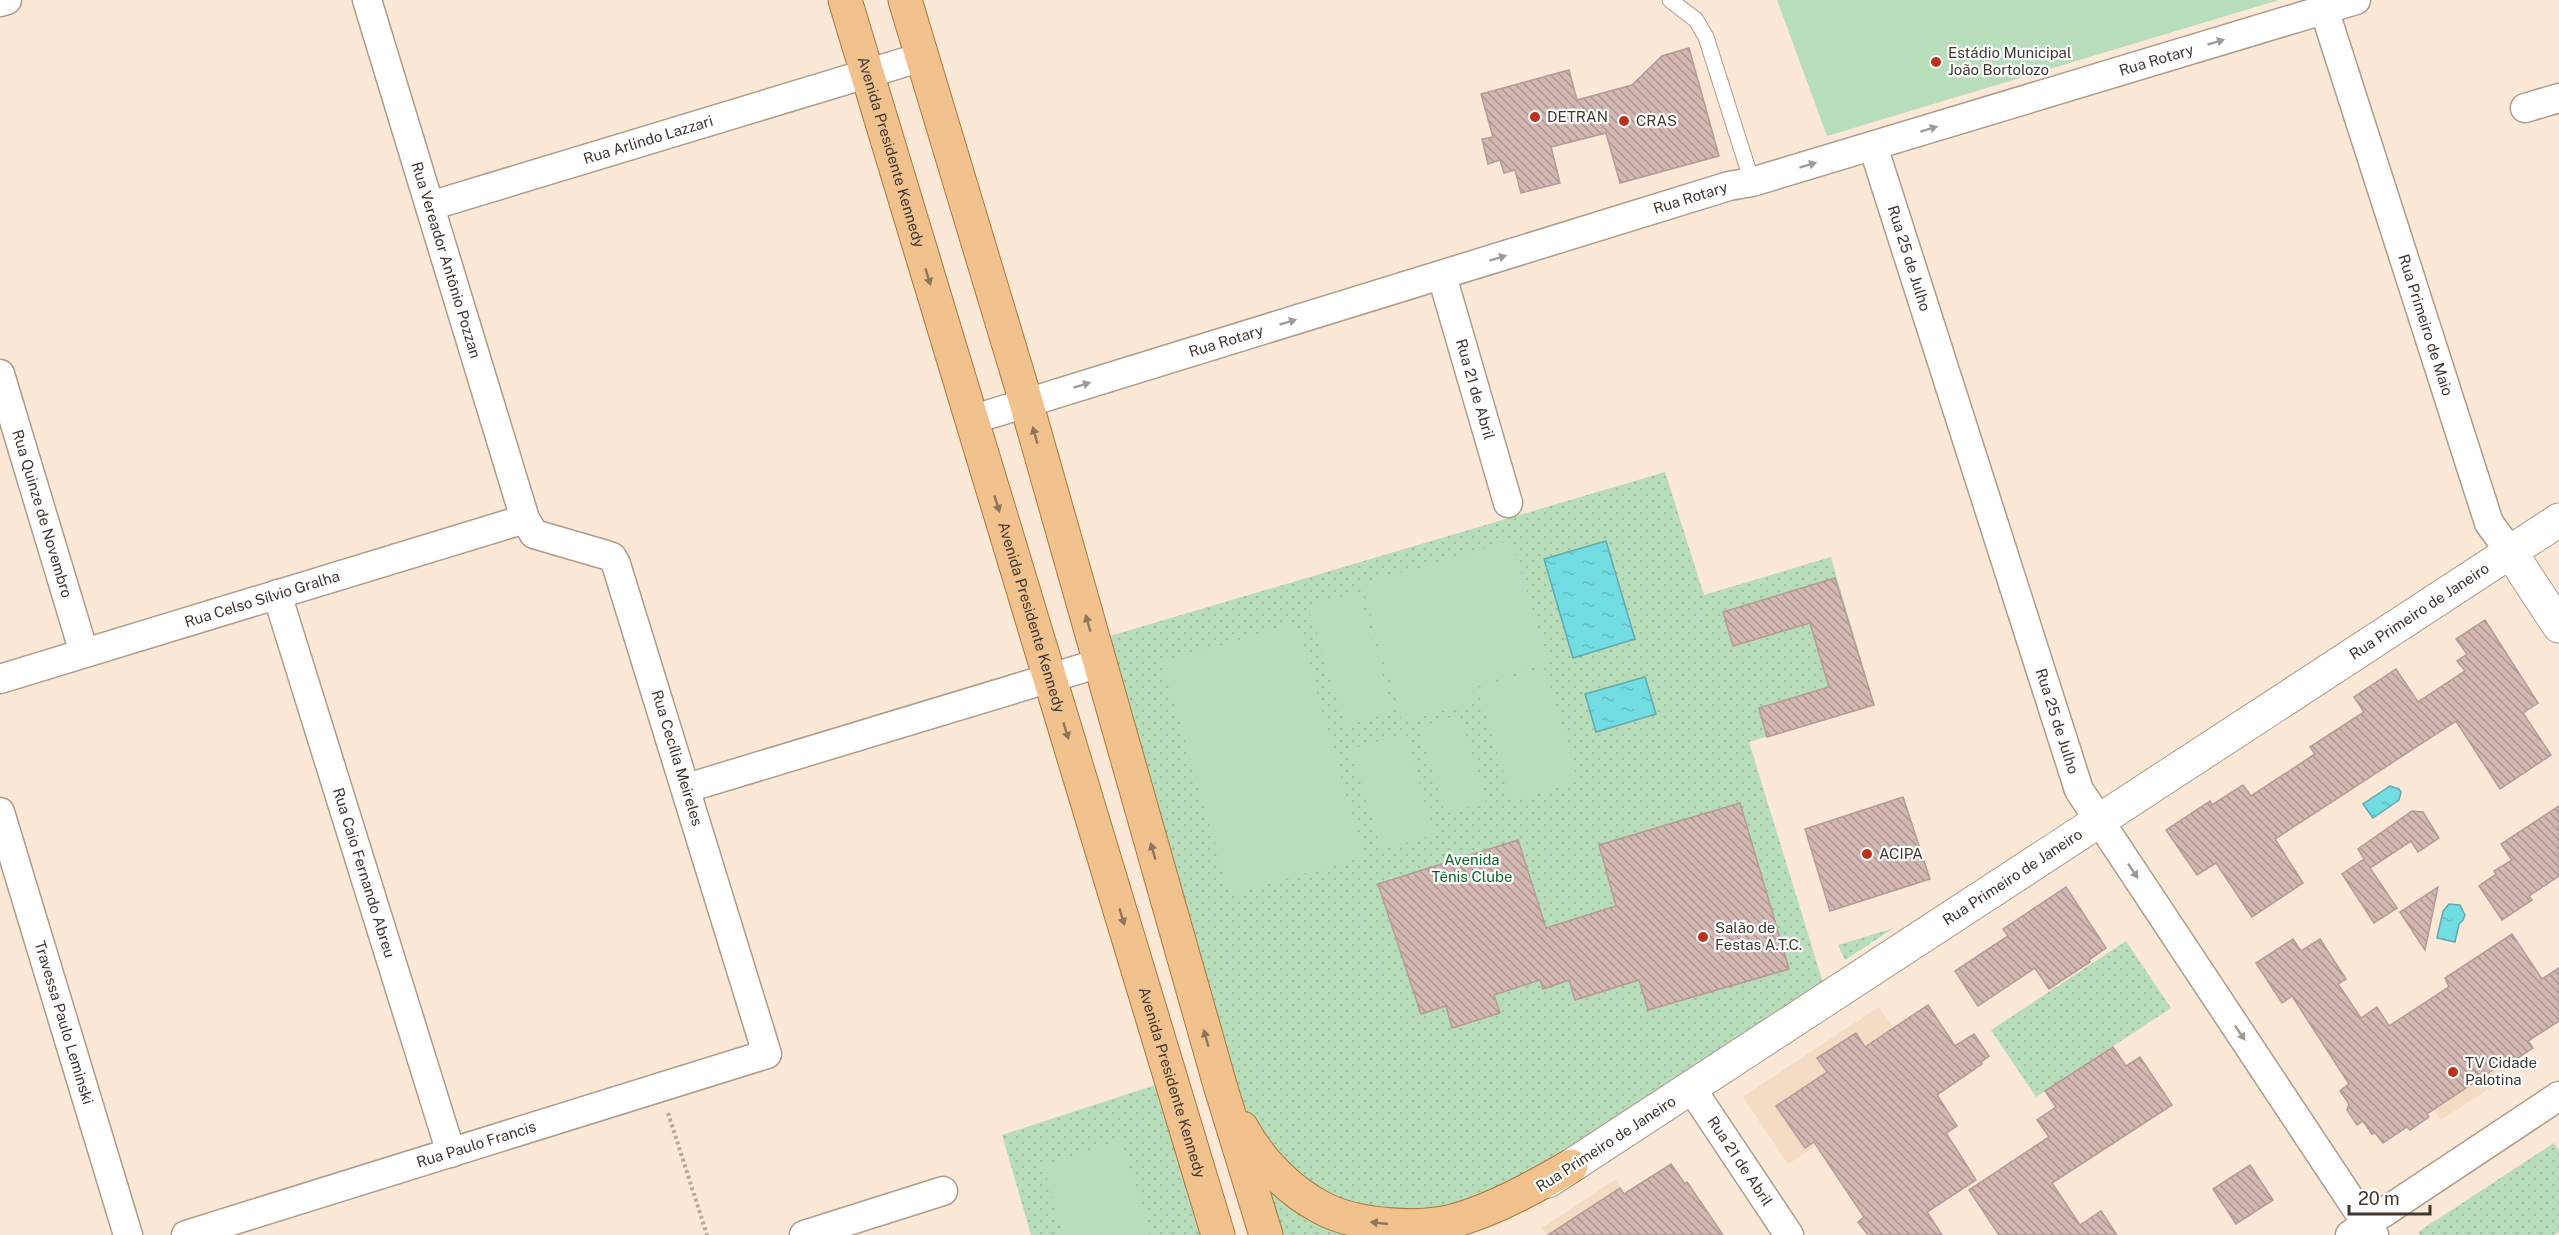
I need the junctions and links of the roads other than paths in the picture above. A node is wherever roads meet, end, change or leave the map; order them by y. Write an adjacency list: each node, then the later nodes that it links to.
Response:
1 (7, 0): 7 (street)
2 (367, 0): 15 (street, Rua Vereador Antônio Pozzan)
3 (844, 0): 10 (main road, Avenida Presidente Kennedy)
4 (905, 0): 9 (main road)
5 (1670, 0): 14 (lane)
6 (2356, 0): 8 (street, Rua Rotary)
7 (0, 2)
8 (2324, 9): 13 (street, Rua Rotary, one-way to 8); 23 (street, Rua Primeiro de Maio)
9 (922, 57): 10 (street, Rua Arlindo Lazzari); 18 (main road)
10 (867, 73): 15 (street, Rua Arlindo Lazzari); 19 (main road, Avenida Presidente Kennedy, one-way to 19)
11 (2559, 98): 12 (street)
12 (2525, 108)
13 (1873, 146): 14 (street, Rua Rotary, one-way to 13); 32 (street, Rua 25 de Julho)
14 (1752, 182): 16 (street, Rua Rotary, one-way to 14)
15 (430, 206): 21 (street, Rua Vereador Antônio Pozzan)
16 (1442, 276): 18 (street, Rua Rotary, one-way to 16); 20 (street, Rua 21 de Abril)
17 (0, 374): 26 (street, Rua Quinze de Novembro)
18 (1026, 402): 19 (street, Rua Rotary); 27 (main road, one-way to 18)
19 (971, 420): 28 (main road, Avenida Presidente Kennedy, one-way to 28)
20 (1508, 502)
21 (525, 519): 24 (street, Rua Celso Sílvio Gralha); 30 (street, Rua Cecília Meireles)
22 (2559, 520): 23 (street, Rua Primeiro de Janeiro)
23 (2511, 553): 25 (street, Rua Primeiro de Maio); 32 (street, Rua Primeiro de Janeiro)
24 (278, 594): 26 (street, Rua Celso Sílvio Gralha); 38 (street, Rua Caio Fernando Abreu)
25 (2559, 626)
26 (84, 653): 29 (street, Rua Celso Sílvio Gralha)
27 (1100, 663): 28 (street); 34 (main road, one-way to 27)
28 (1050, 677): 30 (street); 37 (main road, Avenida Presidente Kennedy, one-way to 37)
29 (0, 679)
30 (687, 788): 33 (street, Rua Cecília Meireles)
31 (0, 812): 42 (street, Travessa Paulo Leminski)
32 (2100, 822): 35 (street, Rua Primeiro de Janeiro); 41 (street, Rua 25 de Julho, one-way to 41)
33 (767, 1054): 38 (street, Rua Paulo Francis)
34 (1220, 1085): 39 (main road, one-way to 34); 47 (main road)
35 (1691, 1088): 39 (street, Rua Primeiro de Janeiro); 49 (street, Rua 21 de Abril)
36 (2559, 1096): 41 (street)
37 (1186, 1127): 45 (main road); 46 (main road, Avenida Presidente Kennedy)
38 (451, 1153): 43 (street, Rua Paulo Francis)
39 (1571, 1166): 48 (street, Rua Primeiro de Janeiro)
40 (943, 1191): 44 (street)
41 (2364, 1231)
42 (128, 1235)
43 (186, 1235)
44 (804, 1235)
45 (1208, 1235)
46 (1218, 1235)
47 (1266, 1235)
48 (1466, 1235)
49 (1789, 1235)

